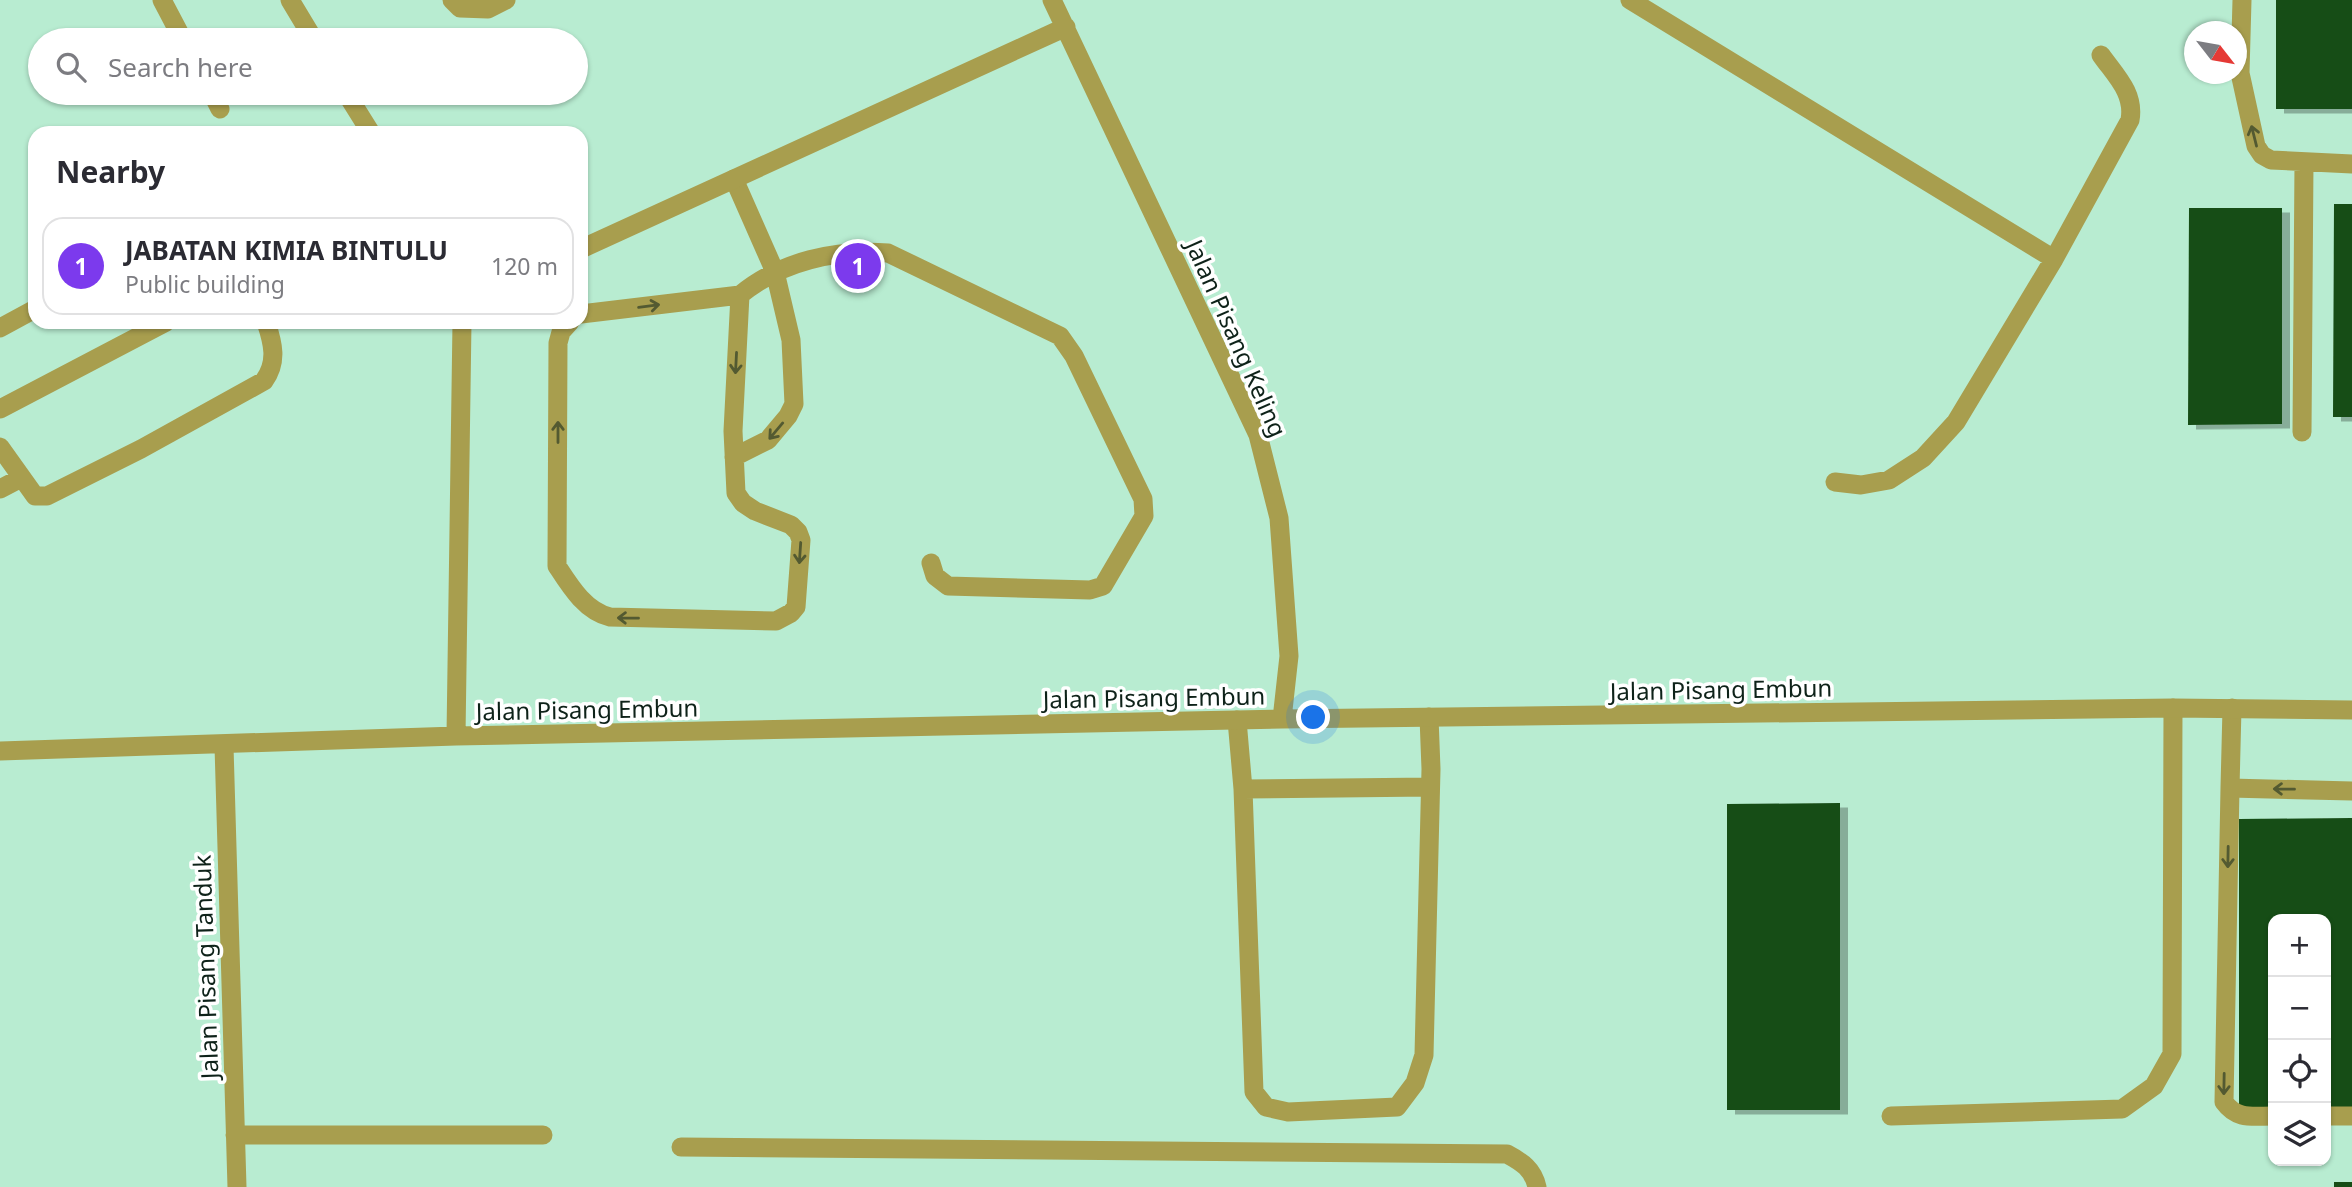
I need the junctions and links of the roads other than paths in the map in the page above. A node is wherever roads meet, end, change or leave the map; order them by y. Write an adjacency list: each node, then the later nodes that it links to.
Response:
1 (162, 0): 9 (street)
2 (290, 0): 10 (street)
3 (452, 0): 4 (street)
4 (506, 0)
5 (1052, 0): 8 (street, Jalan Pisang Keling)
6 (1630, 0): 18 (street)
7 (2242, 0): 14 (street, one-way to 7)
8 (1066, 27): 16 (street); 40 (street, Jalan Pisang Keling)
9 (177, 28)
10 (307, 28)
11 (2101, 55): 18 (street)
12 (352, 105): 13 (street)
13 (362, 126)
14 (2304, 162): 15 (street); 29 (street)
15 (2352, 164)
16 (734, 179): 17 (street); 19 (street)
17 (588, 246)
18 (2054, 259): 33 (street)
19 (775, 272): 20 (street); 31 (street, one-way to 31); 35 (street)
20 (740, 295): 22 (street, one-way to 20); 31 (street, one-way to 31)
21 (28, 313): 23 (street)
22 (588, 313)
23 (0, 328)
24 (153, 329): 28 (street)
25 (268, 329): 32 (street)
26 (462, 329): 42 (street)
27 (564, 329): 31 (street, one-way to 27)
28 (0, 409)
29 (2302, 432)
30 (0, 447): 32 (street)
31 (734, 457)
32 (21, 478): 34 (street)
33 (1835, 482)
34 (0, 489)
35 (931, 563)
36 (2173, 708): 37 (street, Jalan Pisang Embun); 39 (street, Jalan Pisang Embun); 49 (street)
37 (2232, 708): 38 (street, Jalan Pisang Embun); 47 (street)
38 (2352, 710)
39 (1429, 717): 40 (street, Jalan Pisang Embun); 45 (street)
40 (1282, 719): 41 (street, Jalan Pisang Embun)
41 (1237, 720): 42 (street, Jalan Pisang Embun); 46 (street)
42 (456, 736): 43 (street, Jalan Pisang Embun)
43 (224, 746): 44 (street, Jalan Pisang Embun); 53 (street, Jalan Pisang Tanduk)
44 (0, 751)
45 (1430, 787): 46 (street); 46 (street)
46 (1243, 789)
47 (2230, 789): 48 (street, one-way to 47); 50 (street, one-way to 50)
48 (2352, 791)
49 (1891, 1116)
50 (2268, 1116)
51 (2331, 1116): 52 (street)
52 (2352, 1116)
53 (235, 1135): 54 (street); 56 (street, Jalan Pisang Tanduk)
54 (543, 1135)
55 (681, 1147): 57 (street)
56 (237, 1187)
57 (1536, 1187)

